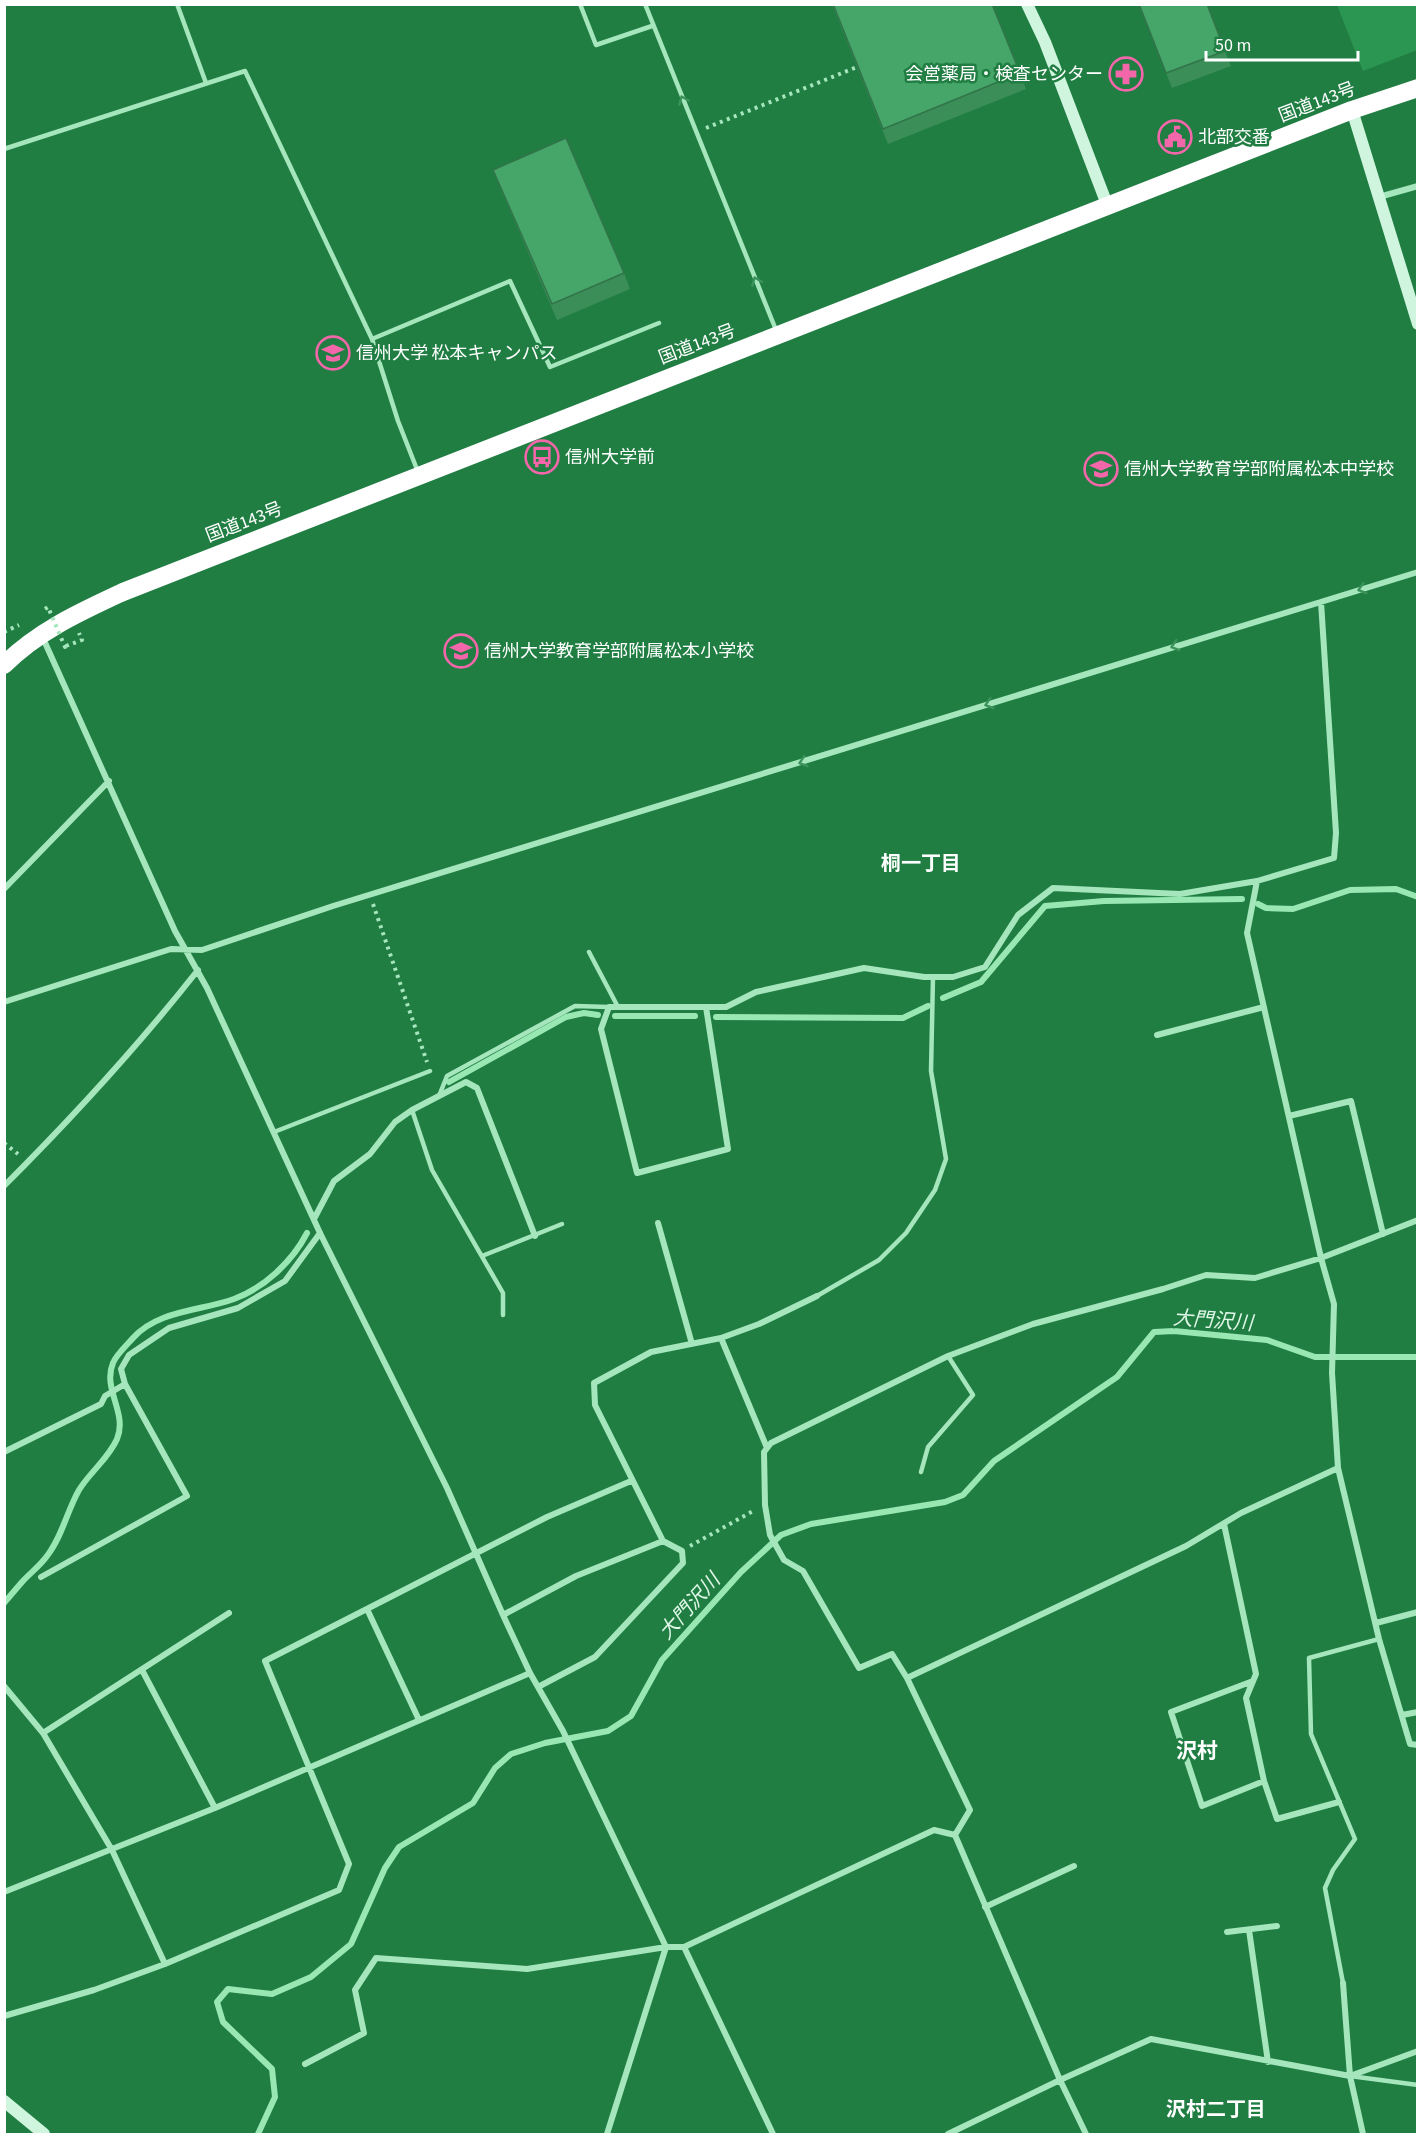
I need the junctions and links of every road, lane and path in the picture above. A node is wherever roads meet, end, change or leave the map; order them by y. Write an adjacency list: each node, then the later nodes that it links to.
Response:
1 (177, 4): 7 (lane)
2 (580, 4): 5 (lane)
3 (645, 4): 5 (lane)
4 (1027, 4): 14 (street)
5 (652, 26): 10 (lane, one-way to 5)
6 (857, 67): 10 (path)
7 (206, 84): 11 (lane); 18 (lane)
8 (1418, 88): 9 (highway, 国道143号)
9 (1352, 110): 13 (street); 14 (highway, 国道143号)
10 (697, 132): 17 (lane, one-way to 10)
11 (4, 149)
12 (1418, 186): 13 (street)
13 (1379, 197): 16 (street)
14 (1108, 207): 17 (highway, 国道143号)
15 (659, 323): 18 (lane)
16 (1418, 324)
17 (778, 335): 19 (highway, 国道143号)
18 (372, 339): 19 (lane)
19 (420, 476): 24 (highway, 国道143号)
20 (1418, 572): 21 (street, one-way to 21)
21 (1321, 602): 27 (street); 29 (street, one-way to 29)
22 (45, 609): 23 (path, bridge)
23 (79, 633)
24 (41, 634): 25 (highway, 国道143号); 26 (street)
25 (4, 665)
26 (109, 781): 28 (street); 30 (street)
27 (1257, 881): 33 (street); 38 (street)
28 (4, 890)
29 (370, 895): 30 (street); 40 (path)
30 (187, 950): 32 (street); 34 (street)
31 (589, 952): 36 (lane)
32 (198, 970): 44 (street); 45 (street)
33 (933, 977): 37 (street); 55 (lane)
34 (4, 1002)
35 (609, 1007): 36 (street); 37 (street); 41 (lane)
36 (618, 1007): 37 (street)
37 (705, 1007)
38 (1264, 1007): 39 (street); 43 (street)
39 (1157, 1035)
40 (430, 1071): 44 (lane)
41 (439, 1096): 42 (street); 52 (street)
42 (412, 1110): 46 (street); 53 (lane)
43 (1289, 1116): 51 (street); 54 (street)
44 (274, 1132): 46 (street)
45 (4, 1186)
46 (314, 1219): 50 (street)
47 (1418, 1220): 51 (street)
48 (658, 1223): 58 (street)
49 (562, 1224): 52 (lane)
50 (320, 1233): 60 (street); 70 (street)
51 (1383, 1234): 54 (street)
52 (535, 1236): 53 (lane)
53 (482, 1256): 56 (lane)
54 (1321, 1258): 59 (street); 63 (street)
55 (817, 1296): 57 (street)
56 (503, 1315)
57 (721, 1338): 58 (street); 61 (street)
58 (692, 1344): 65 (street)
59 (948, 1356): 61 (street); 64 (lane)
60 (125, 1384): 62 (street); 71 (street)
61 (767, 1448): 66 (street)
62 (4, 1452)
63 (1338, 1468): 67 (street); 76 (street)
64 (921, 1472)
65 (631, 1481): 68 (street); 70 (street)
66 (765, 1505): 69 (path); 80 (street)
67 (1224, 1524): 80 (street); 81 (street)
68 (663, 1541): 69 (street); 75 (street)
69 (682, 1551): 83 (street)
70 (475, 1554): 72 (street); 75 (street)
71 (41, 1577)
72 (366, 1609): 88 (street); 91 (street)
73 (1418, 1612): 76 (street)
74 (229, 1613): 78 (street)
75 (503, 1616): 79 (street)
76 (1376, 1623): 77 (street)
77 (1379, 1639): 87 (street); 93 (lane)
78 (142, 1670): 89 (street); 94 (street)
79 (531, 1673): 83 (street); 88 (street)
80 (907, 1678): 95 (street)
81 (1253, 1681): 92 (street); 92 (street)
82 (4, 1686): 84 (street)
83 (538, 1687): 103 (street)
84 (11, 1697): 85 (street); 89 (street)
85 (4, 1702)
86 (1418, 1712): 87 (street)
87 (1402, 1715): 90 (street)
88 (419, 1720): 91 (street)
89 (43, 1733): 96 (street)
90 (1418, 1745)
91 (310, 1768): 94 (street); 105 (street)
92 (1264, 1781): 93 (street)
93 (1339, 1802): 106 (lane)
94 (215, 1808): 96 (street)
95 (955, 1835): 99 (street); 104 (street)
96 (111, 1850): 98 (street); 105 (street)
97 (1074, 1866): 99 (street)
98 (4, 1892)
99 (986, 1907): 112 (street)
100 (1277, 1926): 101 (street)
101 (1250, 1930): 102 (street); 109 (street)
102 (1227, 1932)
103 (666, 1947): 104 (street); 110 (street); 116 (street)
104 (684, 1947): 117 (street)
105 (165, 1964): 107 (street)
106 (1343, 1983): 111 (street)
107 (4, 2016)
108 (1418, 2051): 111 (street)
109 (1268, 2062): 111 (street); 112 (street)
110 (305, 2064)
111 (1350, 2076): 113 (lane); 120 (street)
112 (1060, 2080): 118 (street); 119 (street)
113 (1418, 2085)
114 (4, 2101): 115 (street)
115 (44, 2134)
116 (607, 2134)
117 (773, 2134)
118 (948, 2134)
119 (1086, 2134)
120 (1363, 2134)

